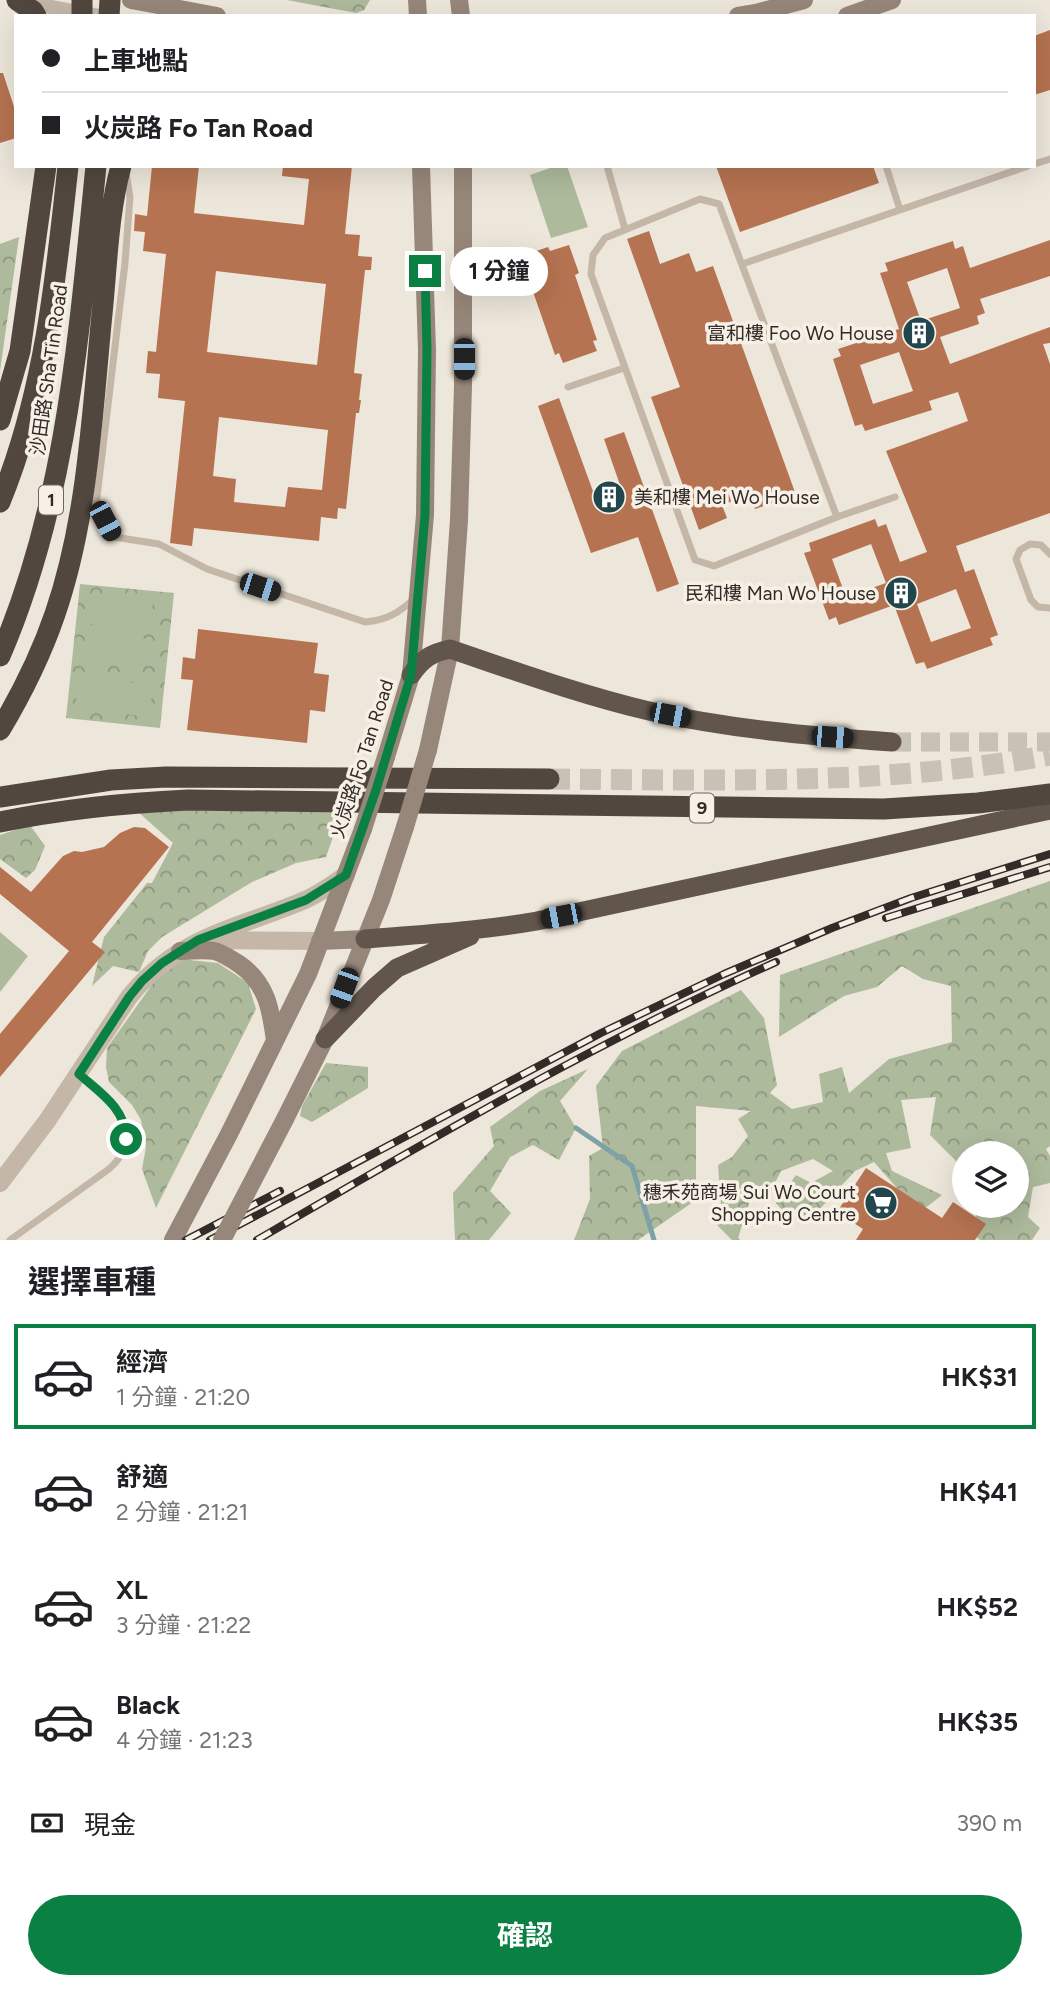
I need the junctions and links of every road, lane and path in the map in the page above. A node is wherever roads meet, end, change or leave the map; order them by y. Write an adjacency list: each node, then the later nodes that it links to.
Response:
1 (15, 0): 5 (street); 6 (highway)
2 (131, 0): 7 (main road)
3 (804, 0): 8 (main road)
4 (892, 0): 9 (main road)
5 (78, 8)
6 (35, 14)
7 (206, 14)
8 (750, 14)
9 (853, 14)
10 (46, 168): 25 (highway)
11 (68, 168): 27 (highway, 沙田路 Sha Tin Road)
12 (96, 168): 33 (highway, 沙田路 Sha Tin Road / 1)
13 (123, 168): 30 (lane)
14 (123, 168): 35 (highway)
15 (421, 168): 30 (main road, 火炭路 Fo Tan Road)
16 (463, 168): 32 (main road)
17 (608, 168): 21 (lane)
18 (887, 168): 20 (lane)
19 (1022, 168): 20 (lane)
20 (900, 210): 22 (lane)
21 (625, 229): 22 (lane); 23 (lane)
22 (742, 264): 28 (lane)
23 (624, 368): 24 (lane); 28 (lane)
24 (568, 387)
25 (0, 420)
26 (895, 497): 28 (lane)
27 (0, 502)
28 (836, 517)
29 (1050, 554): 31 (lane)
30 (418, 595): 34 (main road, 火炭路 Fo Tan Road)
31 (1050, 608)
32 (450, 649): 34 (highway); 36 (highway); 44 (main road, bridge)
33 (0, 656)
34 (411, 675): 42 (main road, 火炭路 Fo Tan Road, bridge)
35 (0, 730)
36 (892, 742)
37 (549, 779): 39 (highway)
38 (1050, 794): 41 (highway, 9)
39 (0, 797)
40 (1050, 810): 43 (highway)
41 (0, 822)
42 (346, 875): 45 (street); 46 (main road, 火炭路 Fo Tan Road)
43 (486, 929): 44 (highway); 48 (highway)
44 (365, 939): 46 (main road); 48 (main road)
45 (198, 940): 46 (street); 47 (street)
46 (320, 941): 49 (main road, 火炭路 Fo Tan Road)
47 (180, 951): 49 (main road); 50 (street)
48 (325, 1039): 54 (main road, bridge)
49 (275, 1041): 52 (main road, 火炭路 Fo Tan Road)
50 (79, 1074): 51 (street); 53 (lane)
51 (0, 1183)
52 (176, 1235)
53 (10, 1240)
54 (222, 1240)

